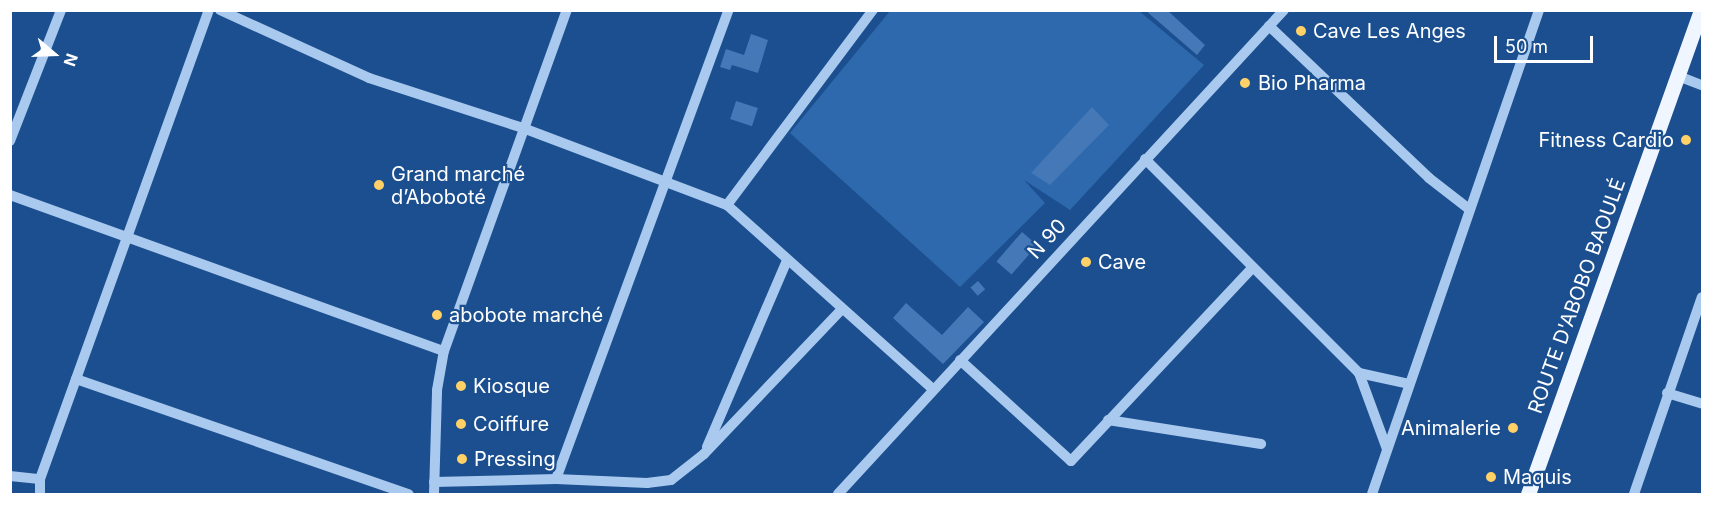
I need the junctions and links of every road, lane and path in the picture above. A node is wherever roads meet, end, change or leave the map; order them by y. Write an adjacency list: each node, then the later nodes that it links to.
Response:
1 (61, 10): 14 (street)
2 (209, 10): 20 (street)
3 (220, 10): 13 (street)
4 (567, 10): 13 (street)
5 (729, 10): 16 (street)
6 (873, 10): 18 (street)
7 (1284, 10): 10 (street, N 90)
8 (1539, 10): 19 (street)
9 (1701, 10): 11 (main road, ROUTE D'ABOBO BAOULÉ)
10 (1269, 26): 15 (street, N 90); 19 (street)
11 (1678, 76): 12 (street); 46 (main road, ROUTE D'ABOBO BAOULÉ)
12 (1702, 85)
13 (524, 128): 16 (street); 25 (street)
14 (10, 141)
15 (1145, 159): 22 (street); 26 (street, N 90)
16 (666, 180): 18 (street); 39 (street)
17 (10, 195): 20 (street)
18 (726, 205): 21 (street)
19 (1469, 209): 29 (street)
20 (128, 240): 25 (street); 28 (street)
21 (787, 260): 24 (street); 36 (street)
22 (1251, 268): 27 (street); 33 (street)
23 (1702, 297): 31 (street)
24 (842, 309): 30 (street); 36 (street)
25 (444, 351): 40 (street)
26 (960, 360): 30 (street, N 90); 33 (street)
27 (1359, 373): 29 (street); 35 (street)
28 (76, 379): 38 (street); 42 (street)
29 (1408, 384): 35 (street)
30 (933, 389): 44 (street, N 90)
31 (1667, 393): 32 (street); 47 (street)
32 (1702, 404)
33 (1108, 420): 34 (street)
34 (1261, 444)
35 (1387, 449): 45 (street)
36 (704, 454): 39 (street)
37 (10, 476): 38 (street)
38 (40, 479): 41 (street)
39 (556, 479): 40 (street)
40 (434, 482): 43 (street)
41 (40, 495)
42 (409, 495)
43 (434, 495)
44 (838, 495)
45 (1372, 495)
46 (1528, 495)
47 (1634, 495)

